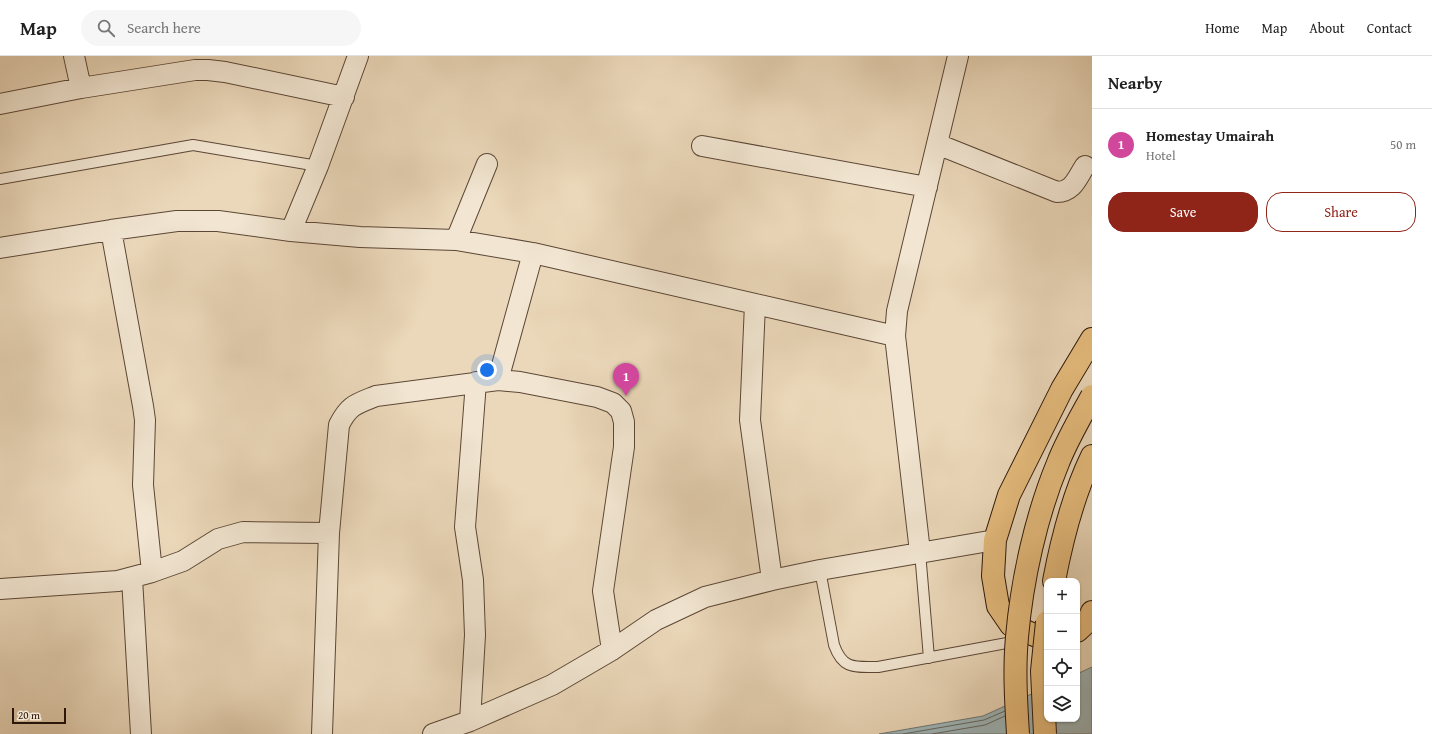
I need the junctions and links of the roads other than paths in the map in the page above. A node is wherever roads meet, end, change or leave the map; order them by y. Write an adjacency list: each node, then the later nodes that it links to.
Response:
1 (74, 56): 5 (street)
2 (358, 56): 6 (street)
3 (958, 56): 8 (street)
4 (210, 63): 5 (street); 6 (street)
5 (81, 88): 7 (street)
6 (344, 97): 11 (street)
7 (0, 104)
8 (937, 144): 12 (street); 14 (street)
9 (702, 146): 14 (street)
10 (487, 164): 17 (street)
11 (318, 166): 13 (lane); 16 (street)
12 (1085, 166)
13 (0, 179)
14 (927, 187): 21 (street)
15 (111, 230): 16 (street); 18 (street); 31 (street)
16 (291, 231): 17 (street)
17 (456, 240): 19 (street)
18 (0, 248)
19 (533, 253): 20 (street); 23 (street)
20 (755, 304): 21 (street); 34 (street)
21 (895, 336): 29 (street)
22 (1092, 339): 28 (highway)
23 (498, 380): 24 (street); 39 (street)
24 (476, 382): 27 (street); 41 (street)
25 (1092, 396): 45 (highway, bridge)
26 (1092, 456): 33 (highway)
27 (329, 533): 31 (street); 43 (street)
28 (996, 540): 29 (street); 38 (highway)
29 (920, 552): 30 (street); 40 (lane)
30 (820, 570): 34 (street); 40 (lane)
31 (152, 572): 32 (street)
32 (132, 578): 35 (street); 42 (street)
33 (1055, 578)
34 (772, 580): 39 (street)
35 (0, 589)
36 (1092, 612): 37 (highway)
37 (1080, 628)
38 (1044, 632): 40 (lane); 46 (highway, bridge)
39 (612, 650): 41 (street)
40 (929, 658)
41 (470, 721): 44 (street)
42 (141, 734)
43 (322, 734)
44 (434, 734)
45 (1018, 734)
46 (1045, 734)

